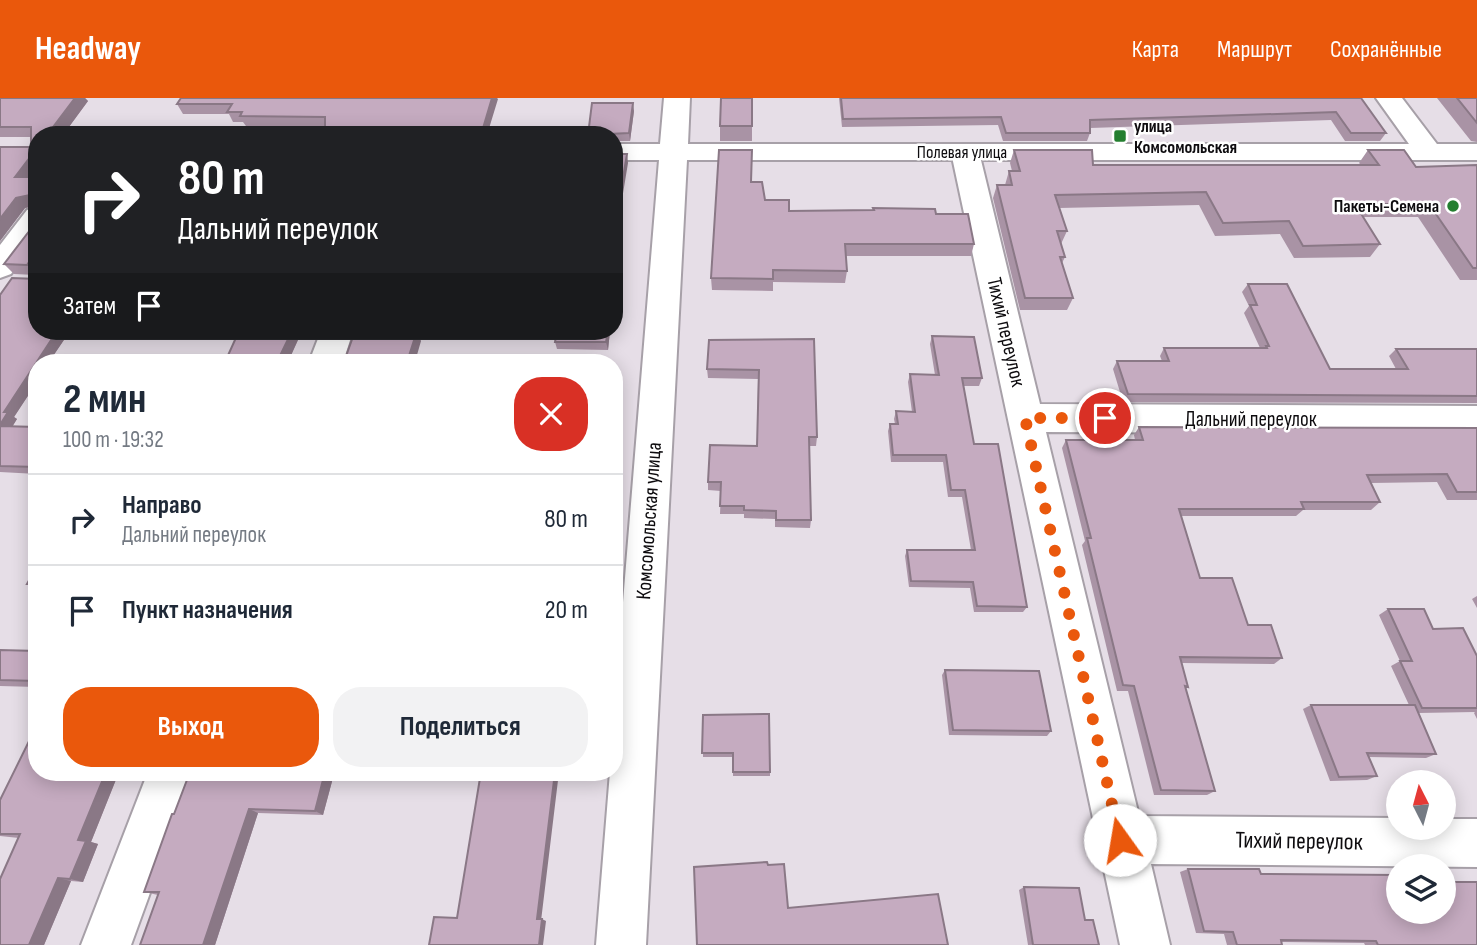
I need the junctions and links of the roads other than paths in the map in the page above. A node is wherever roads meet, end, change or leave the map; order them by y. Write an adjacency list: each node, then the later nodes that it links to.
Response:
1 (677, 98): 4 (street, Комсомольская улица)
2 (1389, 98): 6 (street)
3 (623, 152): 4 (street, Полевая улица)
4 (673, 152): 5 (street, Полевая улица); 16 (street, Комсомольская улица)
5 (965, 152): 6 (street, Полевая улица); 10 (street, Тихий переулок)
6 (1429, 152): 7 (street, Полевая улица)
7 (1477, 152)
8 (28, 229): 9 (street)
9 (0, 267)
10 (1025, 418): 11 (street, Дальний переулок); 13 (street, Тихий переулок)
11 (1477, 420)
12 (168, 781): 15 (street)
13 (1120, 840): 14 (street, Тихий переулок); 17 (street, Тихий переулок)
14 (1477, 843)
15 (106, 945)
16 (621, 945)
17 (1145, 945)

